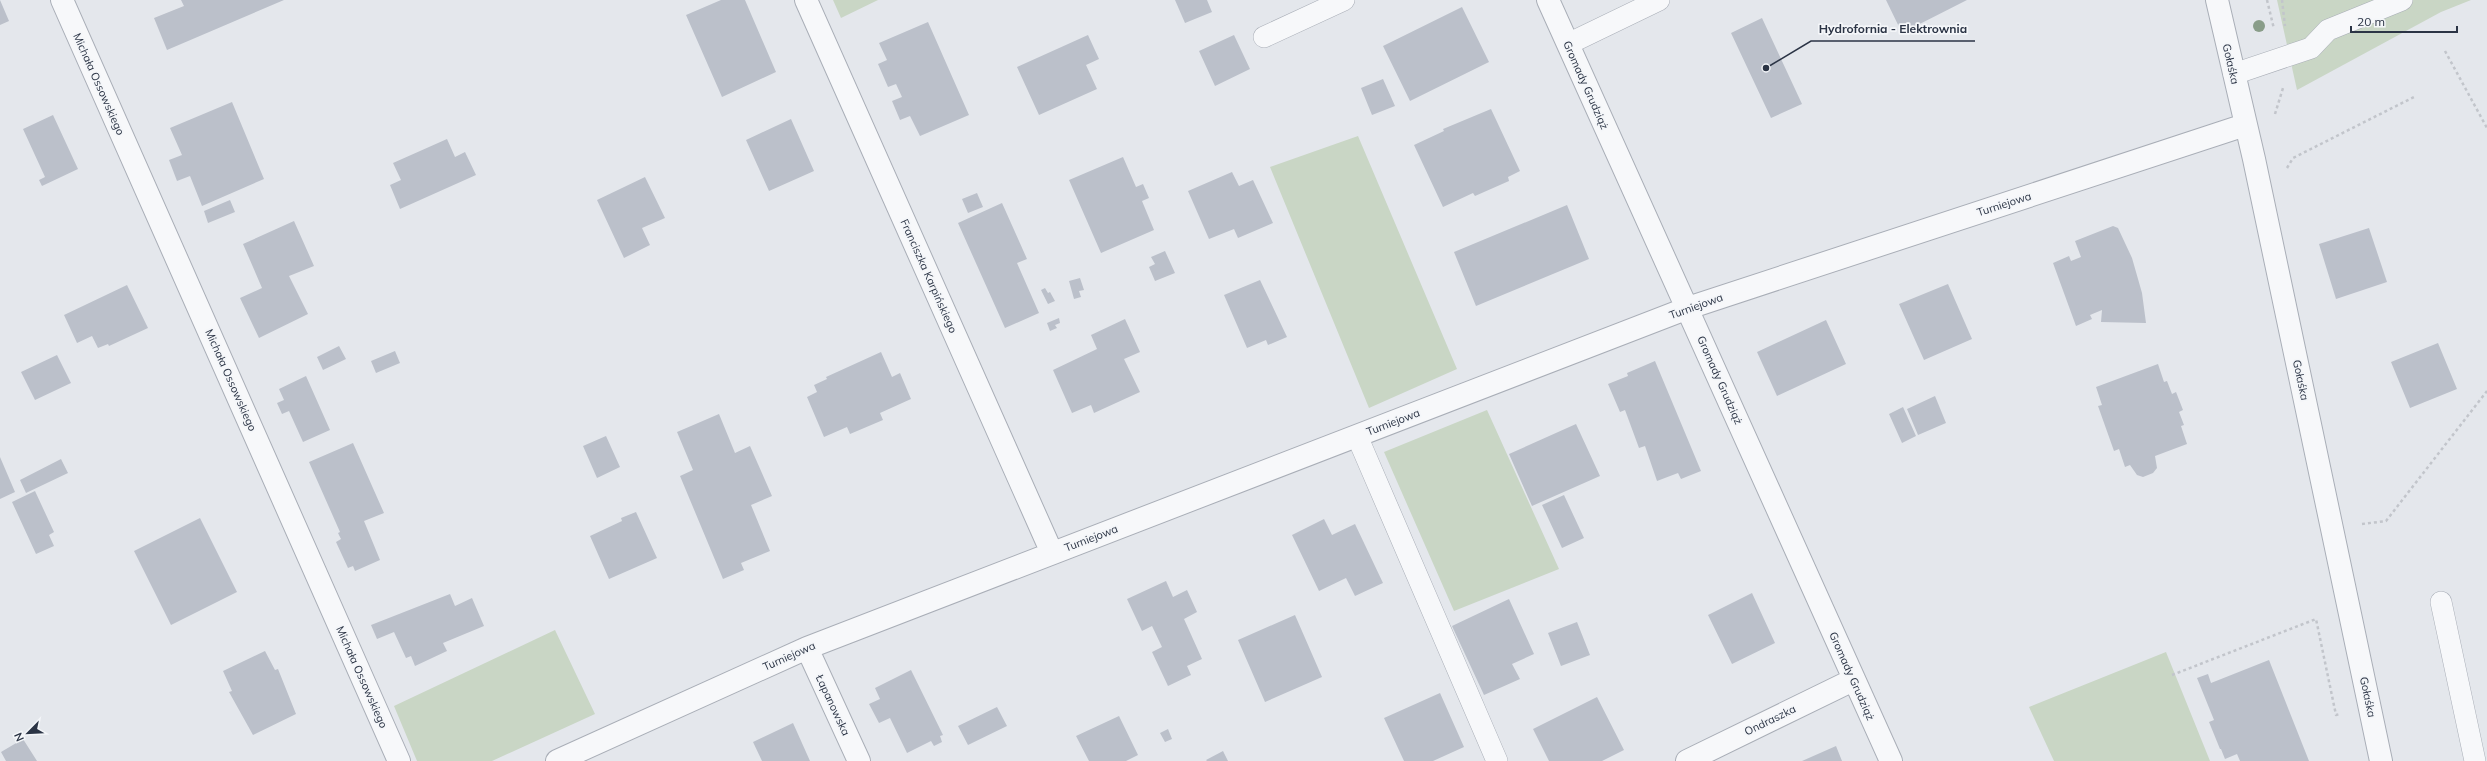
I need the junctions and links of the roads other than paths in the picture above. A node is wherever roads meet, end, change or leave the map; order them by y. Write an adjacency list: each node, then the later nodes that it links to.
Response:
1 (62, 0): 18 (street, Michała Ossowskiego)
2 (806, 0): 14 (street, Franciszka Karpińskiego)
3 (1344, 0): 8 (lane)
4 (1548, 0): 9 (street, Gromady Grudziąż)
5 (1659, 0): 9 (lane)
6 (2217, 0): 10 (street, Gołaśka)
7 (2402, 0): 10 (lane)
8 (1264, 36)
9 (1568, 44): 12 (street, Gromady Grudziąż)
10 (2234, 74): 11 (street, Gołaśka)
11 (2246, 125): 12 (street, Turniejowa); 24 (street, Gołaśka)
12 (1688, 308): 13 (street, Turniejowa); 17 (street, Gromady Grudziąż)
13 (1357, 436): 14 (street, Turniejowa); 21 (lane)
14 (1052, 553): 16 (street, Turniejowa)
15 (2441, 602): 25 (lane)
16 (806, 648): 19 (street, Turniejowa); 20 (street, Łapanowska)
17 (1853, 680): 22 (street, Ondraszka); 23 (street, Gromady Grudziąż)
18 (399, 761)
19 (558, 761)
20 (859, 761)
21 (1496, 761)
22 (1687, 761)
23 (1891, 761)
24 (2381, 761)
25 (2475, 761)

